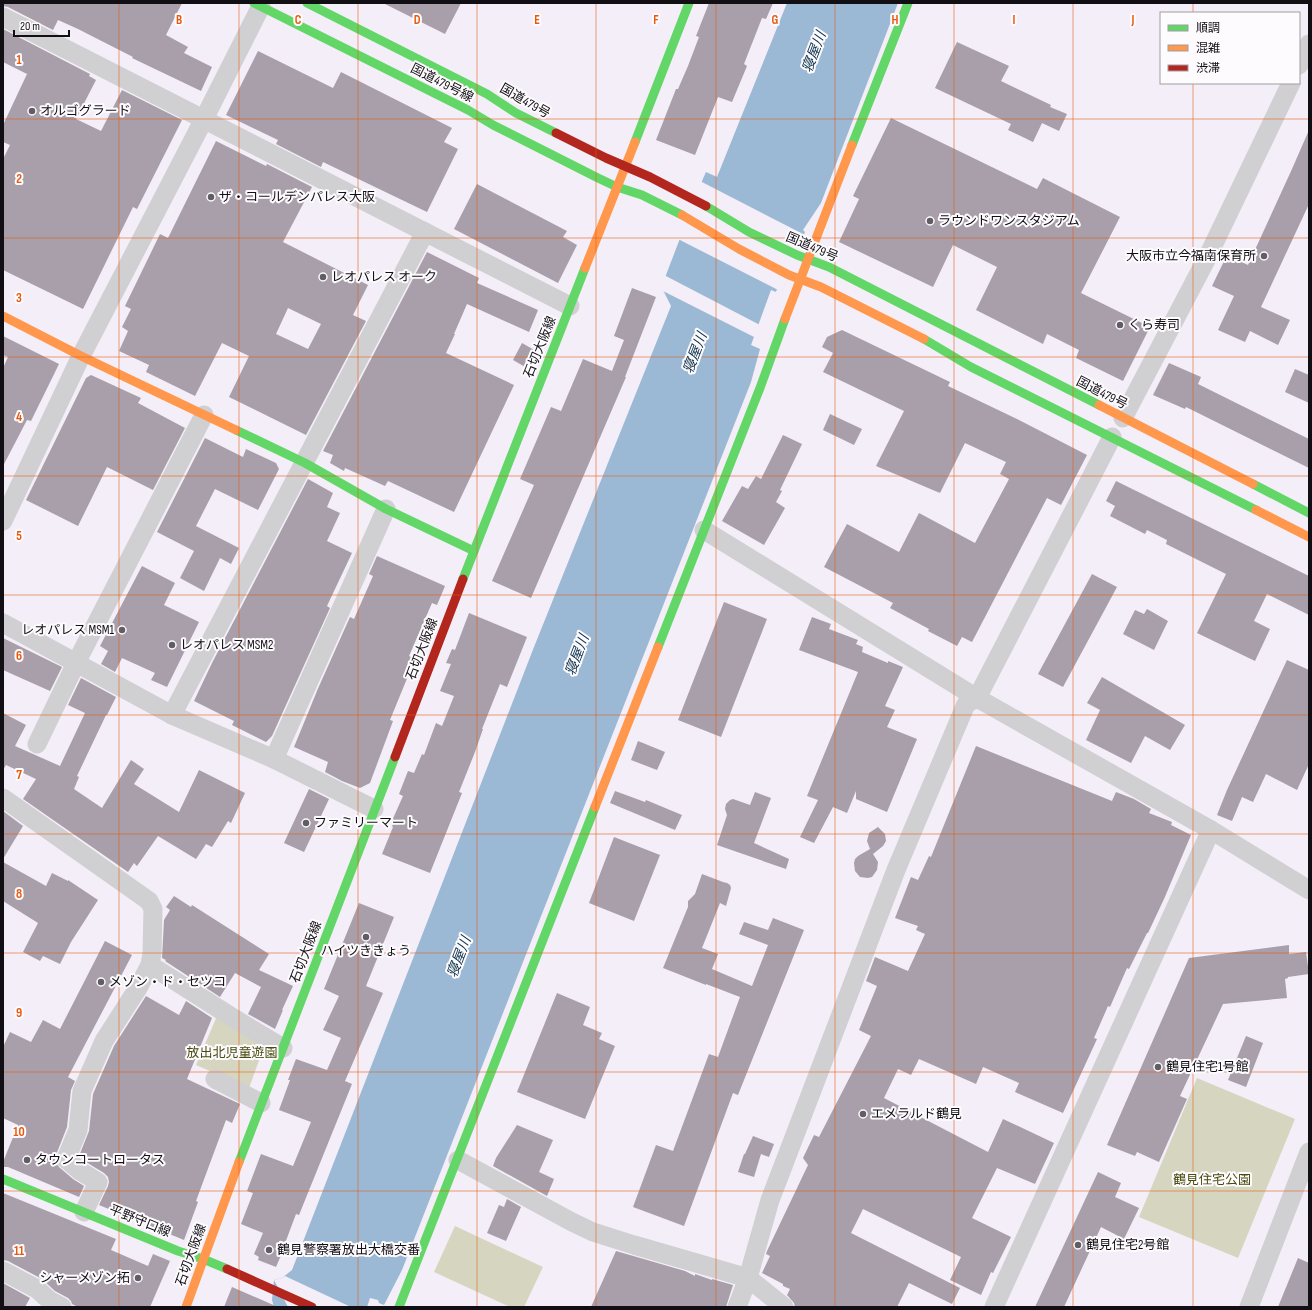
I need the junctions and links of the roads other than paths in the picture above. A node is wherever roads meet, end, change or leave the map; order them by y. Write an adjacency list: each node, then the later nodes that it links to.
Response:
1 (307, 3): 10 (main road, 国道479号)
2 (689, 3): 10 (main road, 石切大阪線)
3 (908, 3): 13 (main road)
4 (258, 5): 9 (street); 11 (main road, 国道479号線)
5 (3, 17): 9 (street)
6 (1309, 44): 7 (street)
7 (1300, 63)
8 (1291, 84): 19 (street)
9 (204, 119): 12 (street); 17 (street)
10 (625, 166): 11 (main road, 石切大阪線); 13 (main road, 国道479号)
11 (617, 187): 14 (main road); 15 (main road, 石切大阪線)
12 (425, 232): 15 (street); 21 (street)
13 (809, 260): 14 (main road); 19 (main road, 国道479号)
14 (801, 279): 20 (main road); 25 (main road)
15 (570, 306): 27 (main road, 石切大阪線)
16 (3, 316): 17 (main road)
17 (81, 356): 18 (main road); 24 (street)
18 (204, 415): 21 (main road); 29 (street)
19 (1123, 418): 23 (main road, 国道479号)
20 (1112, 437): 26 (main road); 30 (street)
21 (305, 463): 22 (main road); 31 (street)
22 (386, 509): 27 (main road); 33 (street)
23 (1309, 513)
24 (3, 521)
25 (704, 530): 30 (street); 43 (main road)
26 (1309, 537)
27 (474, 550): 35 (main road, 石切大阪線)
28 (3, 623): 29 (street)
29 (76, 662): 31 (street); 32 (street)
30 (977, 698): 36 (street); 48 (street)
31 (172, 715): 33 (street)
32 (37, 744)
33 (274, 759): 35 (street)
34 (4, 800): 38 (street)
35 (374, 809): 39 (main road, 石切大阪線)
36 (1211, 830): 37 (street); 55 (street)
37 (1309, 890)
38 (150, 965): 39 (street); 45 (street)
39 (283, 1048): 41 (main road, 石切大阪線)
40 (215, 1079): 41 (street)
41 (261, 1103): 46 (main road, 石切大阪線)
42 (1309, 1152): 56 (street)
43 (458, 1160): 48 (street); 52 (main road)
44 (3, 1179): 45 (main road, 平野守口線)
45 (84, 1212): 46 (main road, 平野守口線)
46 (203, 1259): 50 (main road, 石切大阪線); 51 (main road, 平野守口線)
47 (3, 1271): 49 (street)
48 (748, 1278): 53 (street); 54 (street)
49 (53, 1305)
50 (186, 1307)
51 (312, 1307)
52 (399, 1307)
53 (736, 1307)
54 (784, 1307)
55 (994, 1307)
56 (1249, 1307)

